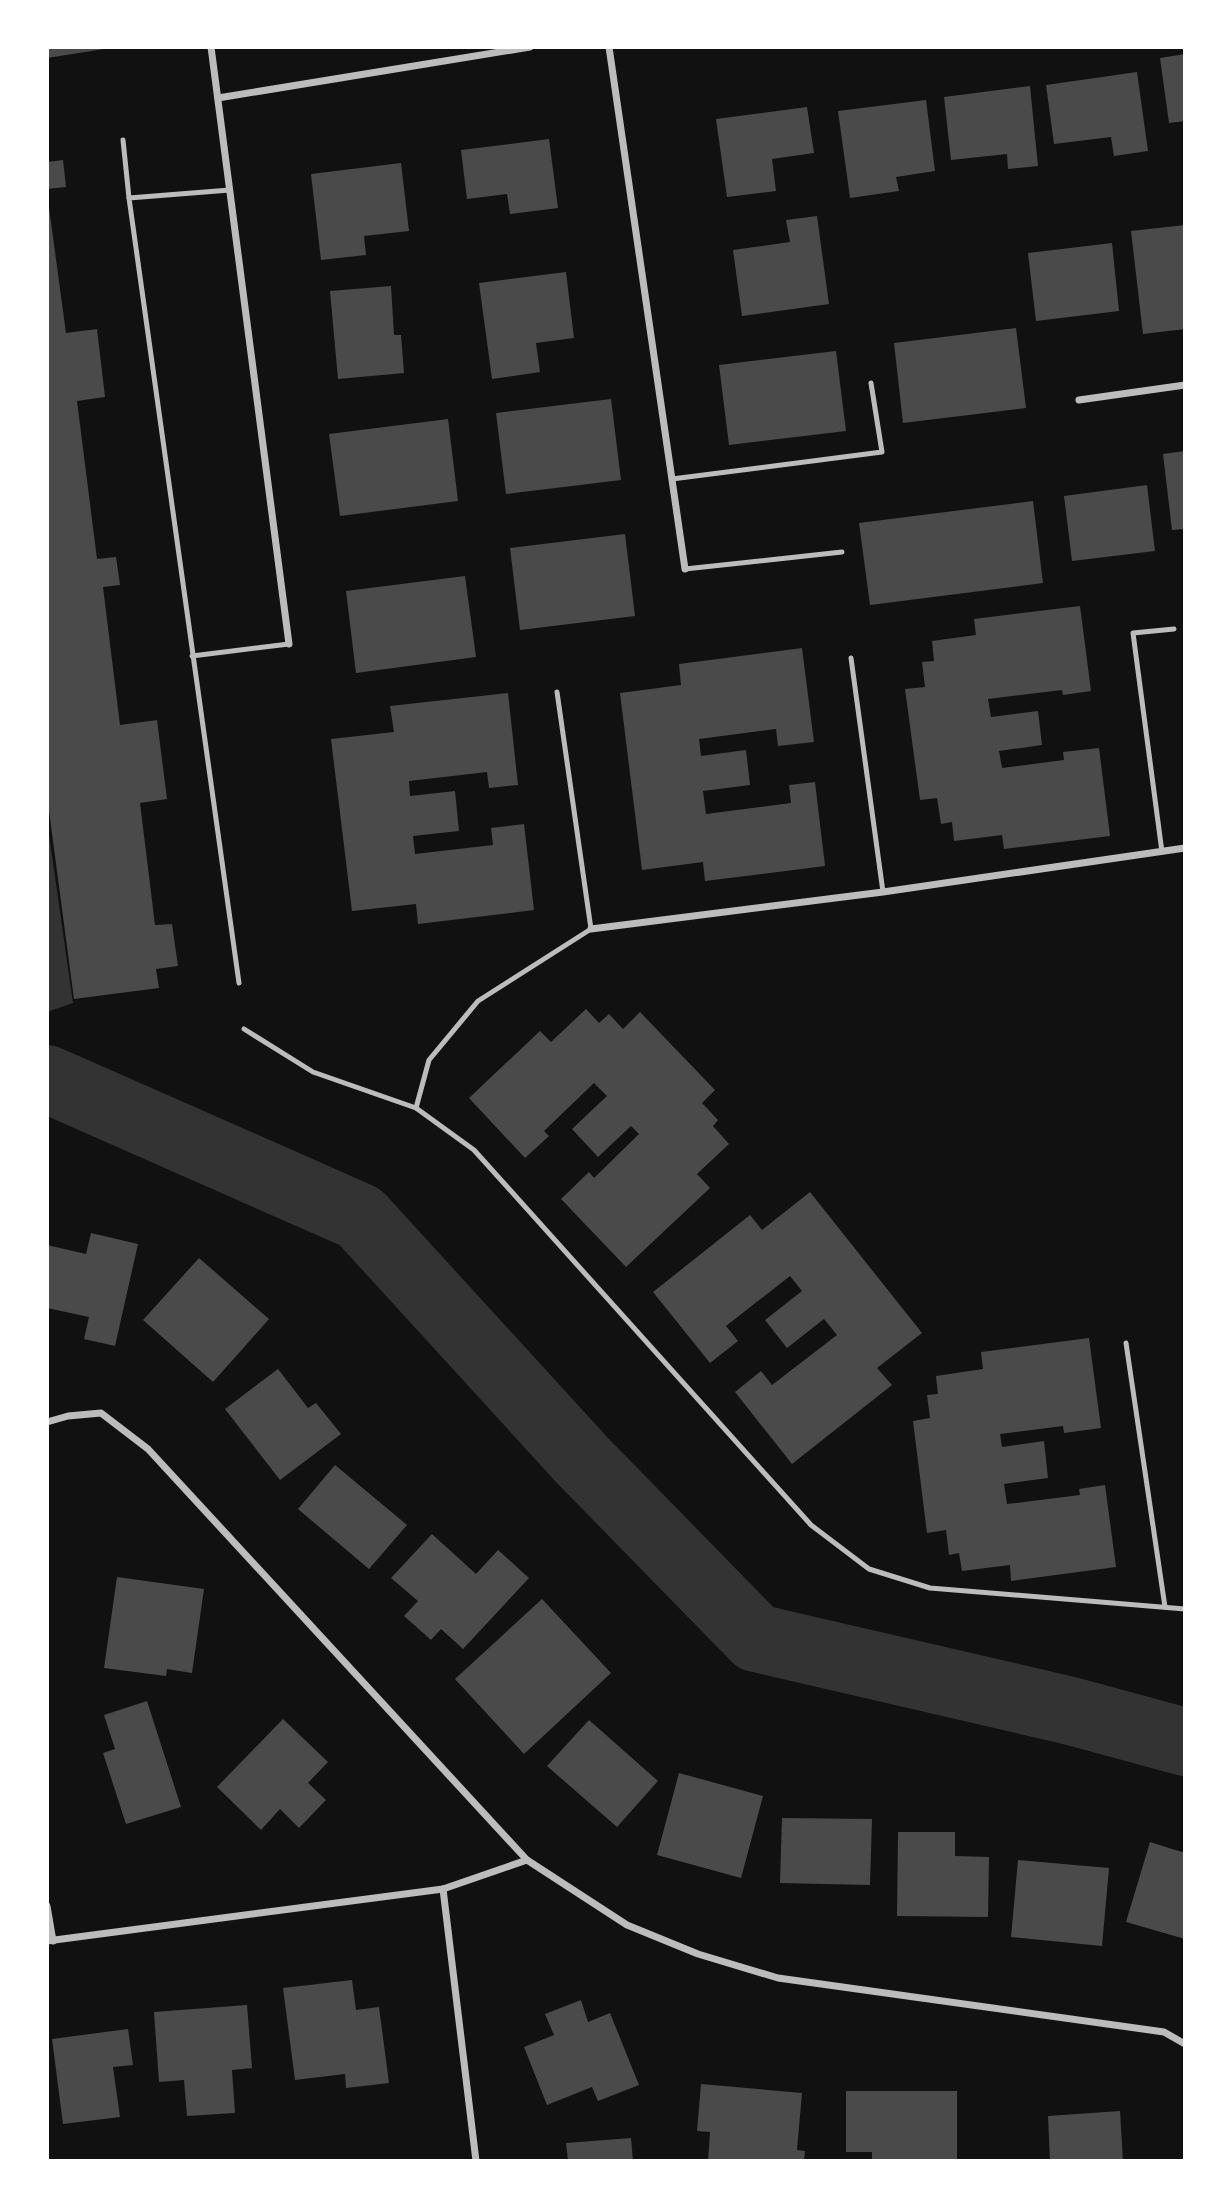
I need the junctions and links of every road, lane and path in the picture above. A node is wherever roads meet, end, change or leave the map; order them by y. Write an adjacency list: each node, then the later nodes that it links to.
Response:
1 (211, 47): 4 (street)
2 (530, 47): 4 (street)
3 (610, 47): 11 (street)
4 (218, 98): 6 (street)
5 (122, 140): 7 (lane)
6 (230, 190): 7 (lane); 15 (street)
7 (129, 198): 16 (lane)
8 (871, 383): 11 (lane)
9 (1185, 385): 10 (street)
10 (1079, 400)
11 (672, 479): 13 (street)
12 (842, 552): 13 (lane)
13 (685, 569)
14 (1174, 629): 20 (lane)
15 (289, 644): 16 (lane)
16 (191, 656): 23 (lane)
17 (851, 658): 21 (lane)
18 (557, 692): 22 (lane)
19 (1185, 848): 20 (street)
20 (1161, 852): 21 (street)
21 (883, 892): 22 (street)
22 (591, 929): 25 (lane)
23 (239, 982)
24 (244, 1029): 25 (lane)
25 (416, 1108): 28 (lane)
26 (1126, 1343): 28 (lane)
27 (47, 1422): 30 (street)
28 (1165, 1607): 29 (lane)
29 (1185, 1609)
30 (527, 1860): 31 (street); 34 (street)
31 (443, 1889): 33 (street); 35 (street)
32 (47, 1906): 33 (street)
33 (50, 1941)
34 (1185, 2044)
35 (477, 2161)

